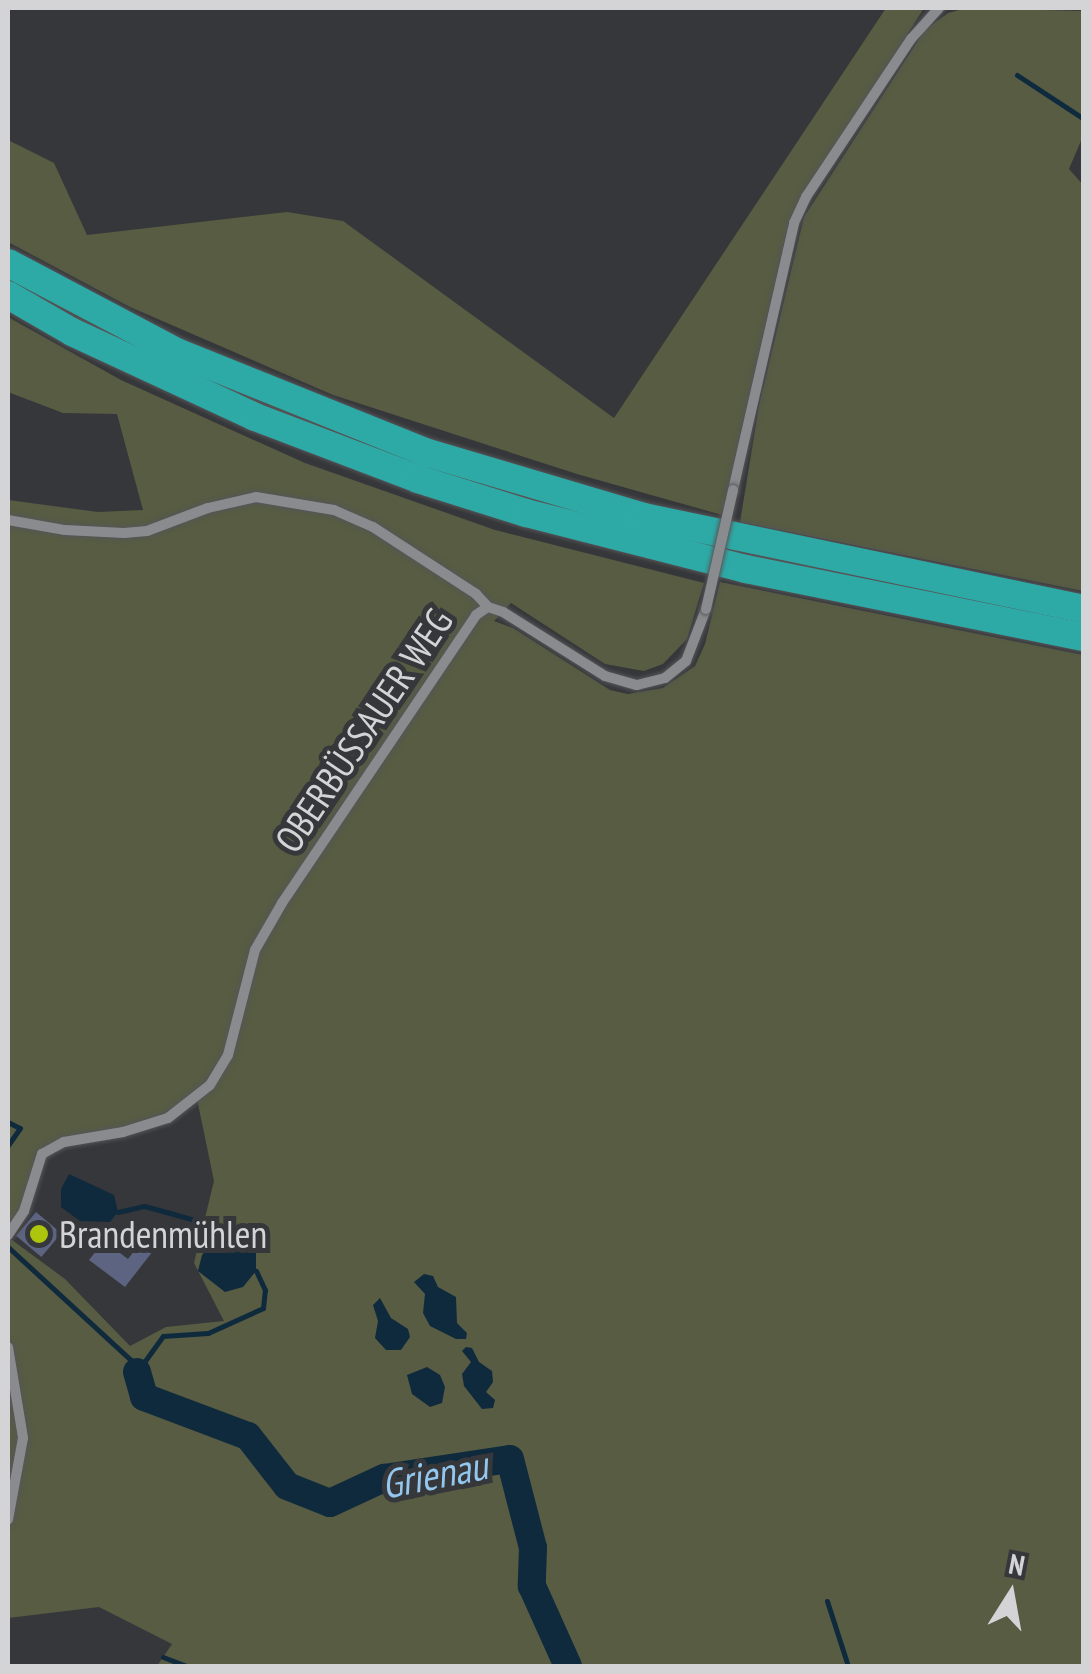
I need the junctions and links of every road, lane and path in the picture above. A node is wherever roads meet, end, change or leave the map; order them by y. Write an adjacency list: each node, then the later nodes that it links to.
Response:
1 (939, 8): 5 (street, OBERBÜSSAUER WEG, bridge)
2 (8, 263): 6 (highway)
3 (8, 295): 7 (highway)
4 (8, 520): 5 (street)
5 (488, 607): 8 (street, OBERBÜSSAUER WEG)
6 (1084, 609)
7 (1084, 637)
8 (10, 1232)
9 (8, 1347): 10 (street)
10 (8, 1520)

